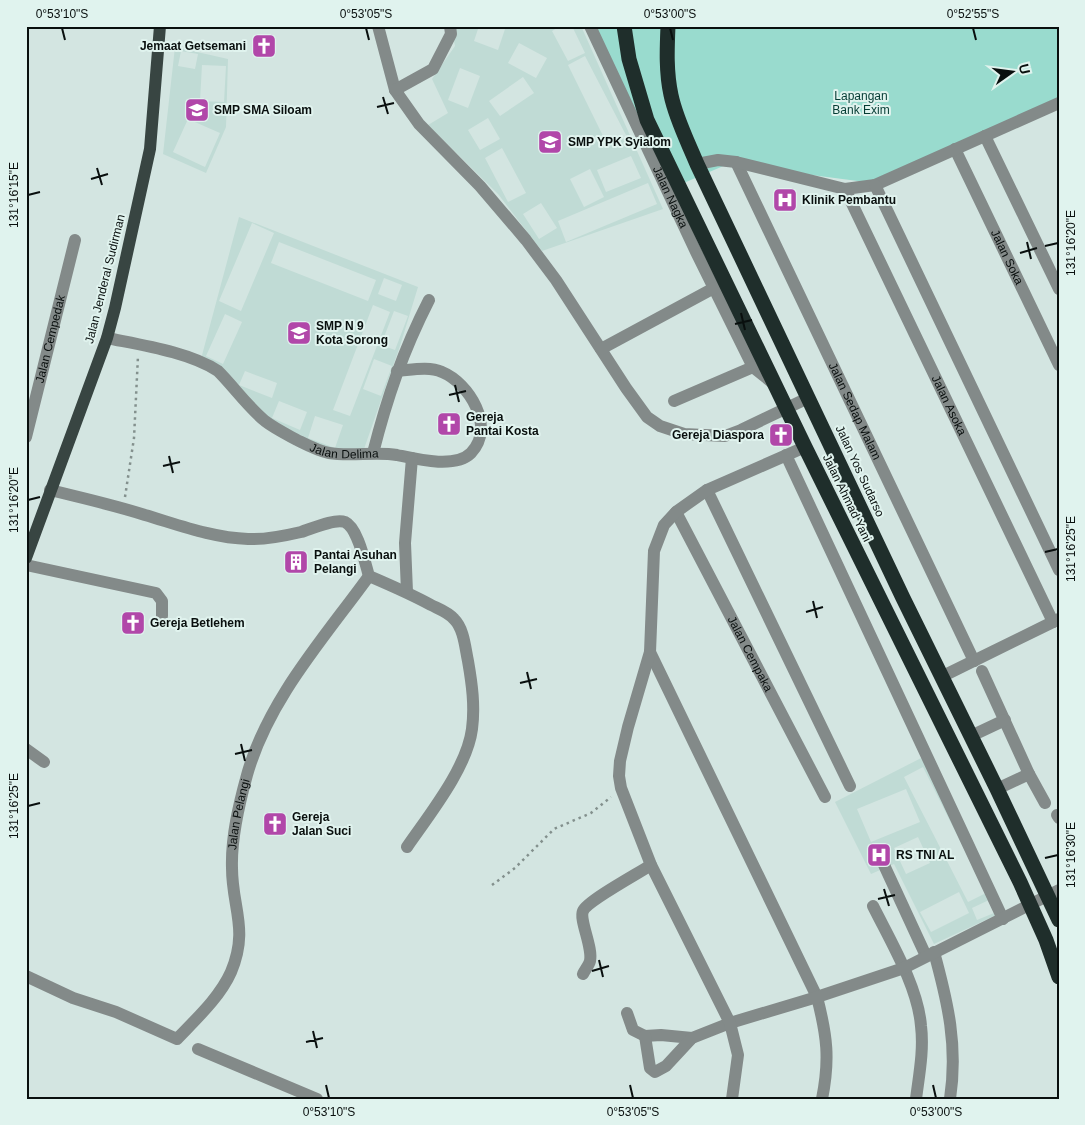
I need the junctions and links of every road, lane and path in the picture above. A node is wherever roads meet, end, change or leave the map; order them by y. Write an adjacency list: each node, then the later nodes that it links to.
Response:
1 (160, 26): 19 (main road, Jalan Jenderal Sudirman)
2 (378, 26): 7 (street)
3 (450, 26): 7 (street)
4 (590, 26): 16 (street, Jalan Nagka)
5 (624, 26): 25 (highway, Jalan Ahmad Yani)
6 (668, 26): 12 (highway, Jalan Yos Sudarso)
7 (395, 90): 21 (street)
8 (1059, 103): 9 (street)
9 (985, 136): 10 (street); 17 (street)
10 (955, 149): 13 (street); 22 (street, Jalan Soka)
11 (736, 162): 12 (street); 14 (street); 46 (street, Jalan Sedap Malam)
12 (697, 164): 26 (highway, Jalan Yos Sudarso)
13 (875, 185): 14 (street); 40 (street)
14 (845, 189): 44 (street, Jalan Asoka)
15 (75, 240): 29 (street, Jalan Cempedak)
16 (714, 288): 21 (street); 23 (street, Jalan Nagka)
17 (1059, 289)
18 (429, 300): 24 (street)
19 (107, 338): 20 (street, Jalan Delima); 34 (main road, Jalan Jenderal Sudirman)
20 (138, 345): 31 (street, Jalan Delima); 36 (path)
21 (601, 349): 28 (street)
22 (1059, 366)
23 (753, 367): 25 (street); 27 (street)
24 (397, 371): 31 (street); 33 (street, Jalan Delima)
25 (778, 388): 28 (highway, Jalan Ahmad Yani)
26 (808, 398): 28 (street); 47 (highway, Jalan Yos Sudarso)
27 (674, 401)
28 (786, 407): 30 (highway, Jalan Ahmad Yani)
29 (26, 437)
30 (805, 447): 32 (street); 63 (highway, Jalan Ahmad Yani)
31 (373, 453): 33 (street, Jalan Delima)
32 (786, 455): 35 (street); 65 (street)
33 (412, 458): 42 (street)
34 (50, 490): 36 (street); 38 (main road, Jalan Jenderal Sudirman)
35 (707, 490): 37 (street); 53 (street)
36 (123, 508): 41 (street)
37 (676, 512): 45 (street); 56 (street, Jalan Cempaka)
38 (26, 558)
39 (26, 565): 43 (street)
40 (1059, 570)
41 (369, 576): 42 (street); 70 (street, Jalan Pelangi)
42 (407, 592): 58 (street)
43 (162, 616)
44 (1056, 620): 46 (street)
45 (650, 652): 54 (street); 72 (street)
46 (978, 666): 47 (street); 48 (street, Jalan Sedap Malam)
47 (941, 677): 49 (highway, Jalan Yos Sudarso)
48 (1005, 720): 49 (street); 52 (street, Jalan Sedap Malam)
49 (971, 736): 55 (highway, Jalan Yos Sudarso)
50 (26, 749): 51 (street)
51 (44, 762)
52 (1029, 774): 55 (street); 57 (street, Jalan Sedap Malam)
53 (850, 786)
54 (622, 788): 59 (street); 61 (path)
55 (998, 789): 62 (highway, Jalan Yos Sudarso)
56 (824, 796)
57 (1045, 803)
58 (406, 847)
59 (651, 865): 69 (street); 74 (street)
60 (884, 865): 67 (street)
61 (492, 886)
62 (1053, 893): 63 (street); 66 (highway, Jalan Yos Sudarso)
63 (1030, 905): 65 (street); 71 (highway, Jalan Ahmad Yani)
64 (873, 906): 68 (street)
65 (1003, 919): 67 (street)
66 (1059, 920)
67 (930, 954): 68 (street); 82 (street)
68 (904, 968): 72 (street); 81 (street)
69 (583, 974)
70 (26, 976)
71 (1059, 977)
72 (817, 997): 74 (street); 80 (street)
73 (627, 1013): 75 (street)
74 (730, 1023): 76 (street); 79 (street)
75 (645, 1036): 76 (street); 76 (street)
76 (692, 1038)
77 (198, 1049): 78 (street)
78 (317, 1099)
79 (732, 1099)
80 (822, 1099)
81 (916, 1099)
82 (950, 1099)

